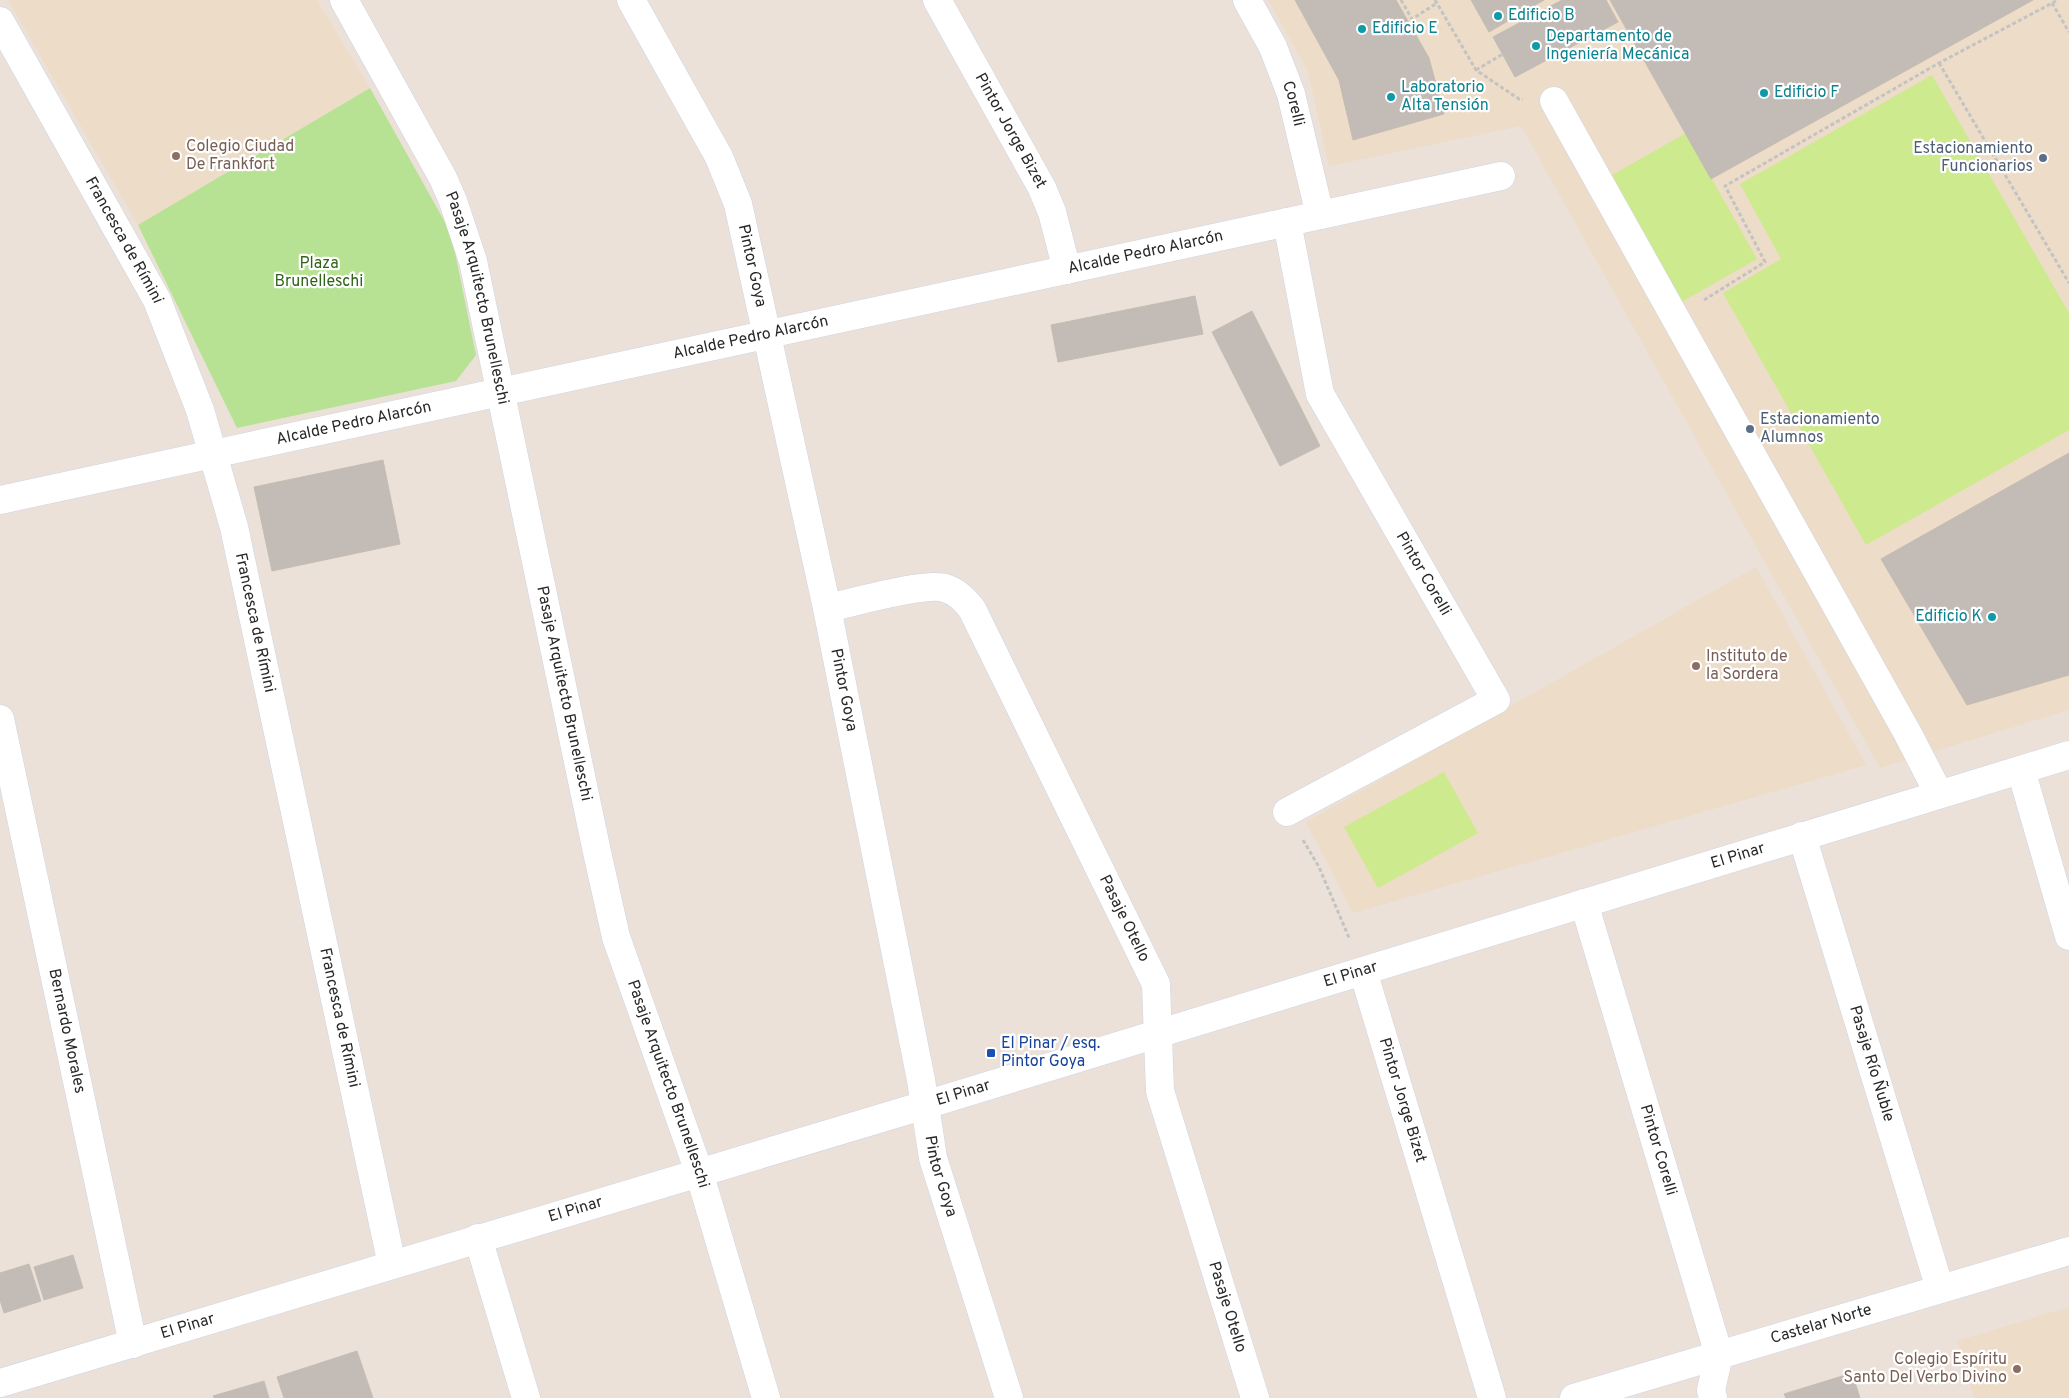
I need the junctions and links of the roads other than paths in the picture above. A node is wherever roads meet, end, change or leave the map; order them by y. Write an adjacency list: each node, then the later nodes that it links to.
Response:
1 (344, 0): 12 (street, Pasaje Arquitecto Brunelleschi)
2 (631, 0): 11 (street, Pintor Goya)
3 (937, 0): 10 (street, Pintor Jorge Bizet)
4 (1247, 0): 8 (street, Corelli)
5 (0, 21): 13 (street, Francesca de Rímini)
6 (1554, 101): 19 (street)
7 (1501, 176): 8 (street, Alcalde Pedro Alarcón)
8 (1320, 215): 9 (street, Alcalde Pedro Alarcón)
9 (1287, 222): 10 (street, Alcalde Pedro Alarcón); 20 (street, Pintor Corelli)
10 (1067, 270): 11 (street, Alcalde Pedro Alarcón)
11 (768, 334): 12 (street, Alcalde Pedro Alarcón); 15 (street, Pintor Goya)
12 (499, 392): 13 (street, Alcalde Pedro Alarcón); 27 (street, Pasaje Arquitecto Brunelleschi)
13 (213, 454): 14 (street, Alcalde Pedro Alarcón); 30 (street, Francesca de Rímini)
14 (0, 500)
15 (827, 608): 25 (street, Pasaje Otello); 26 (street, Pintor Goya)
16 (0, 719): 32 (street, Bernardo Morales)
17 (2069, 755): 18 (street, El Pinar)
18 (2021, 770): 19 (street, El Pinar); 23 (street)
19 (1939, 794): 21 (street, El Pinar)
20 (1287, 812)
21 (1802, 836): 22 (street, El Pinar); 31 (street, Pasaje Río Ñuble)
22 (1584, 903): 24 (street, El Pinar); 33 (street, Pintor Corelli)
23 (2069, 936)
24 (1363, 971): 25 (street, El Pinar); 39 (street, Pintor Jorge Bizet)
25 (1157, 1034): 26 (street, El Pinar); 38 (street, Pasaje Otello)
26 (925, 1105): 27 (street, El Pinar); 37 (street, Pintor Goya)
27 (699, 1172): 28 (street, El Pinar); 36 (street, Pasaje Arquitecto Brunelleschi)
28 (478, 1238): 30 (street, El Pinar); 35 (street)
29 (2069, 1251): 31 (street, Castelar Norte)
30 (392, 1265): 32 (street, El Pinar)
31 (1940, 1289): 33 (street, Castelar Norte)
32 (133, 1344): 34 (street, El Pinar)
33 (1719, 1355): 40 (street, Castelar Norte); 41 (street, Pintor Corelli)
34 (0, 1383)
35 (526, 1398)
36 (766, 1398)
37 (1009, 1398)
38 (1255, 1398)
39 (1492, 1398)
40 (1574, 1398)
41 (1713, 1398)

